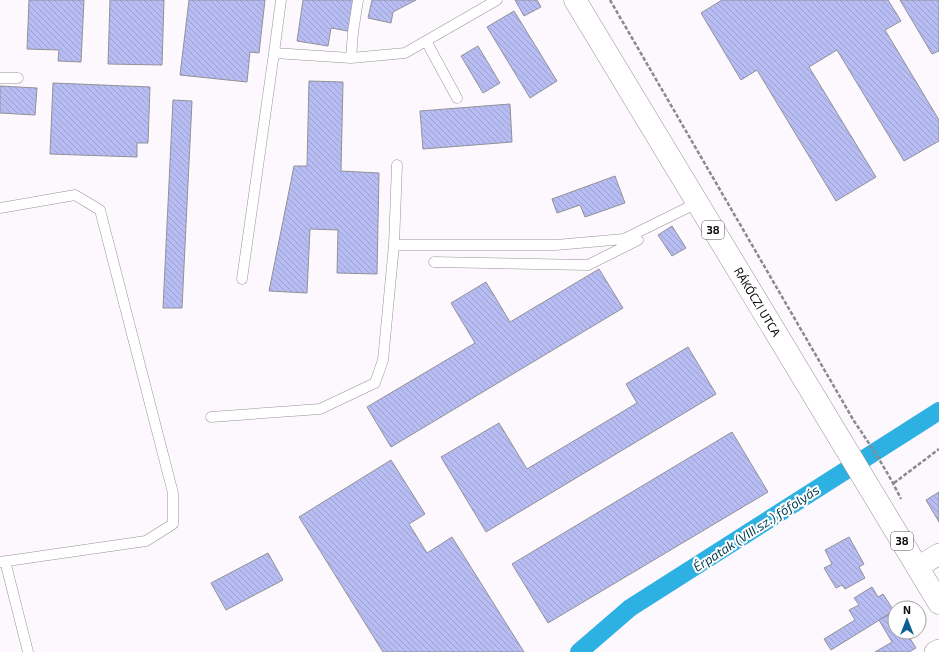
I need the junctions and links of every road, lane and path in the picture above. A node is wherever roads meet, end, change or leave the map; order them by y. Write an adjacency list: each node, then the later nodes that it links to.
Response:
1 (280, 0): 7 (lane)
2 (358, 0): 8 (lane)
3 (497, 0): 6 (lane)
4 (575, 0): 13 (main road, RÁKÓCZI UTCA / 38)
5 (610, 0): 21 (path)
6 (426, 41): 8 (lane); 11 (lane)
7 (274, 53): 8 (lane); 18 (lane)
8 (351, 58)
9 (0, 78): 10 (lane)
10 (18, 78)
11 (457, 98)
12 (398, 165): 16 (lane)
13 (697, 203): 15 (lane); 25 (main road, RÁKÓCZI UTCA / 38)
14 (0, 208): 24 (lane)
15 (675, 215): 16 (lane); 17 (lane)
16 (394, 245): 19 (lane)
17 (434, 262)
18 (242, 279)
19 (211, 417)
20 (939, 449): 22 (path)
21 (884, 468)
22 (894, 484)
23 (939, 554): 25 (street)
24 (2, 562): 28 (lane)
25 (918, 567): 26 (main road, RÁKÓCZI UTCA / 38)
26 (939, 603)
27 (939, 650): 29 (street)
28 (28, 652)
29 (935, 652)

